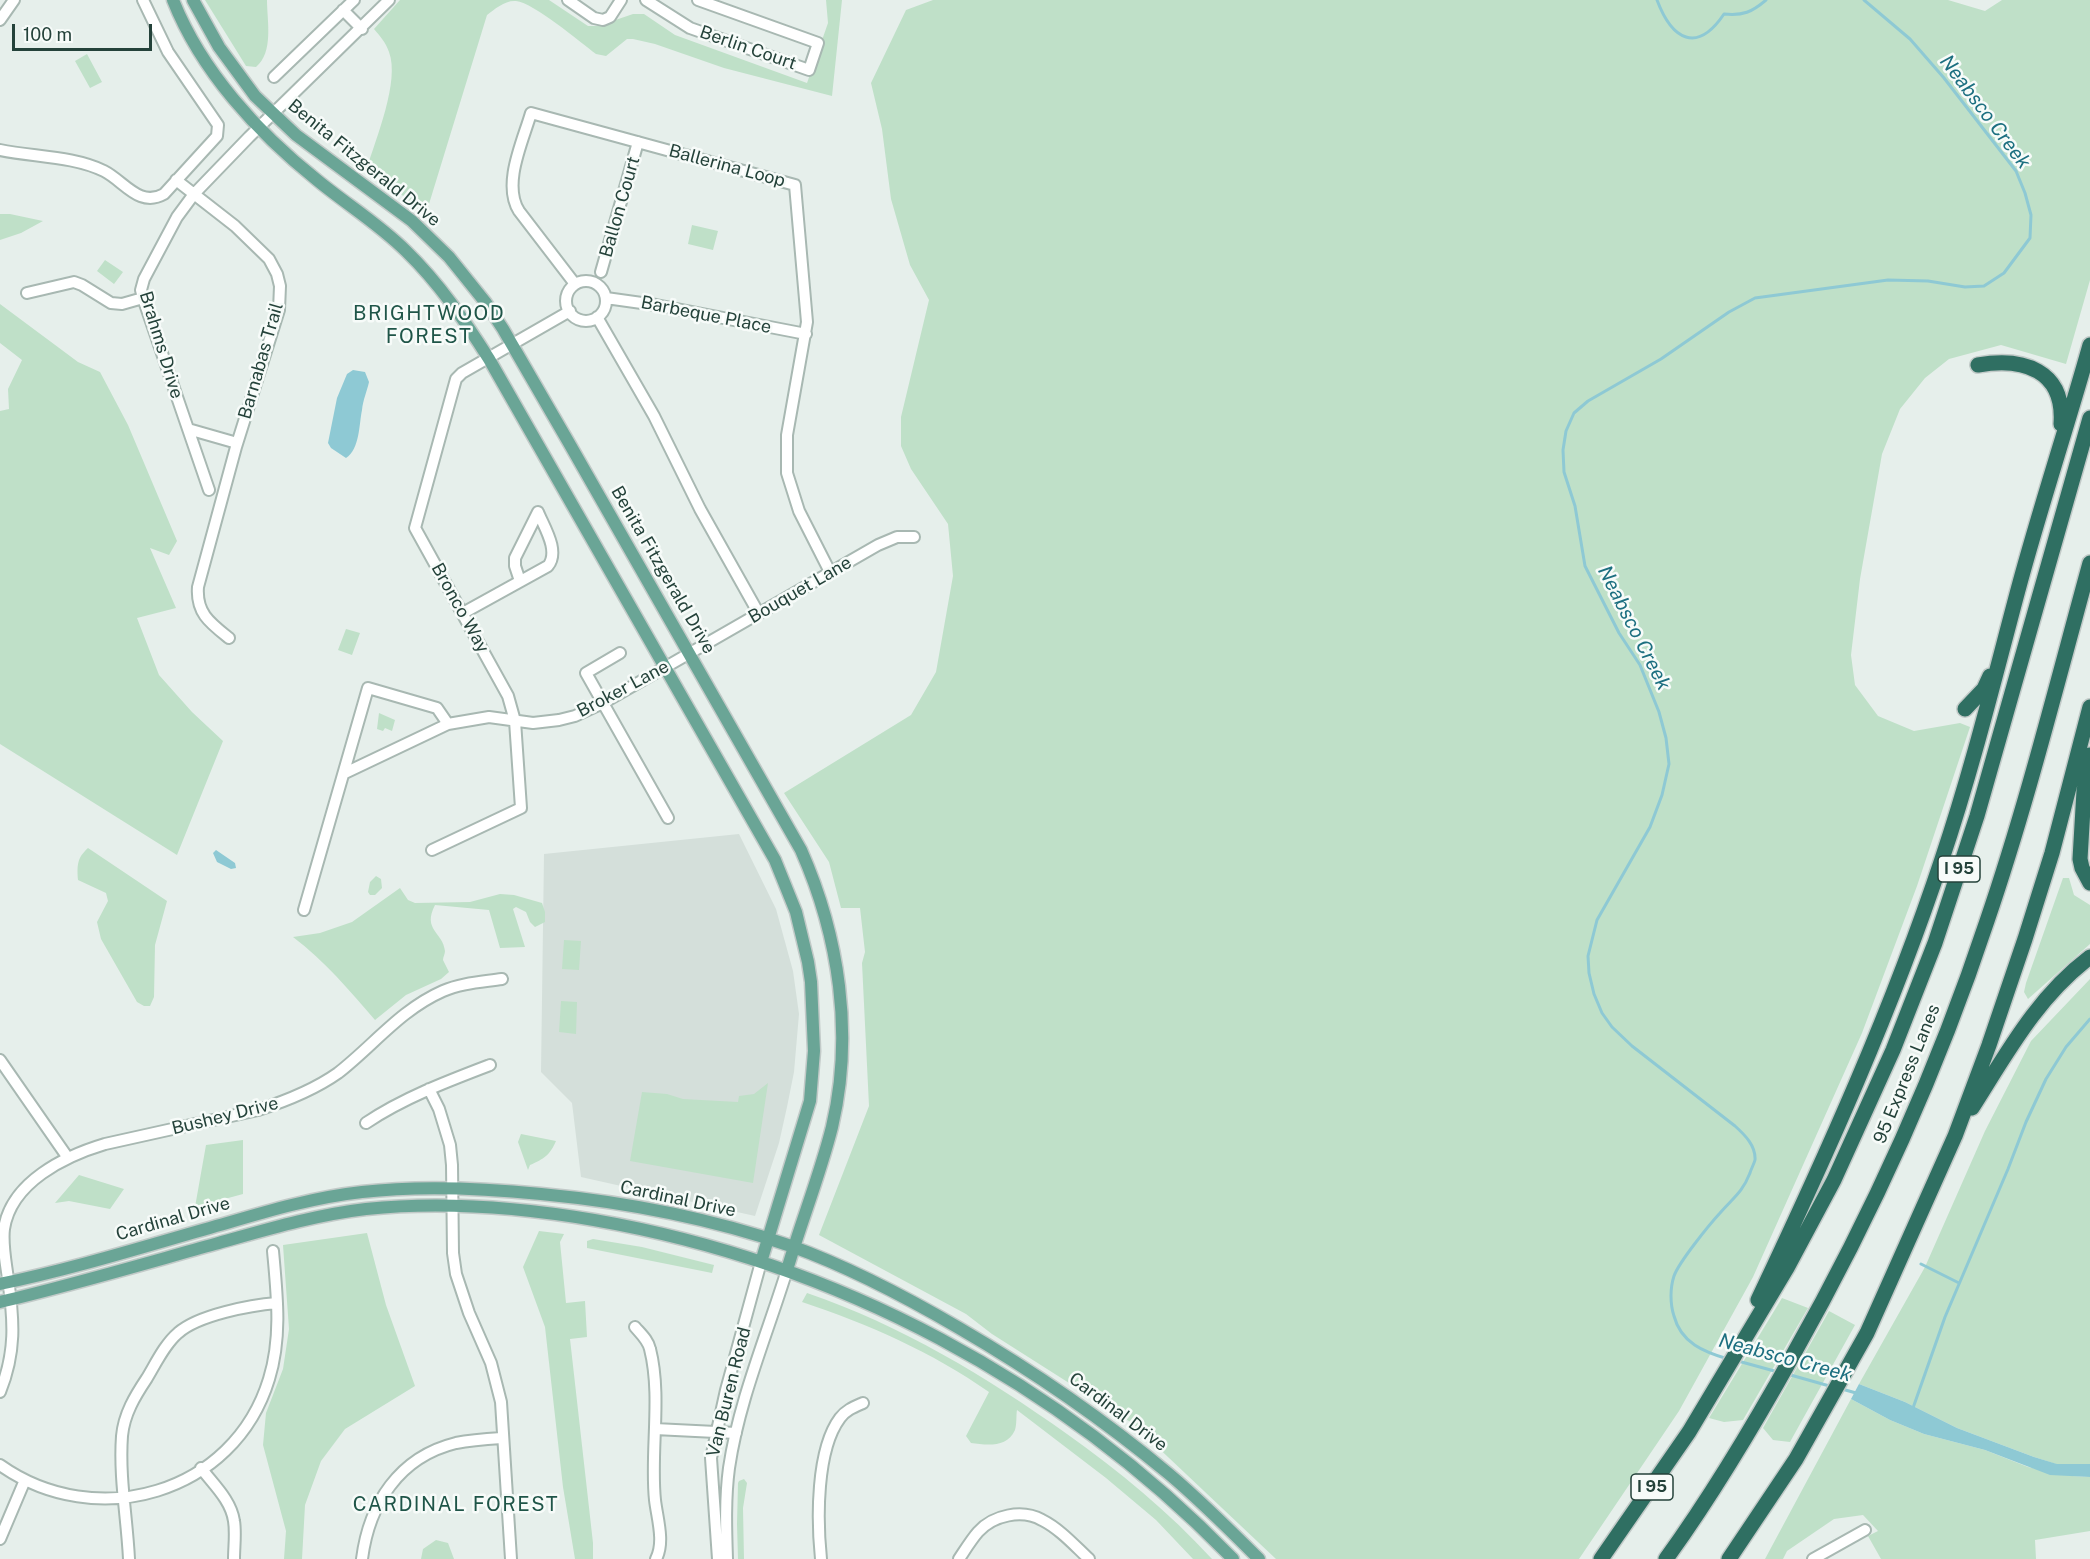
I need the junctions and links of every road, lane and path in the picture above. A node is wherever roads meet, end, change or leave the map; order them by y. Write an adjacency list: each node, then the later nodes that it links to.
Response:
1 (14, 0): 12 (street)
2 (143, 0): 19 (street)
3 (173, 0): 16 (main road)
4 (193, 0): 15 (main road, Benita Fitzgerald Drive)
5 (354, 0): 11 (street)
6 (389, 0): 13 (street, Brahms Drive)
7 (568, 0): 8 (street)
8 (621, 0)
9 (646, 0): 10 (street, Berlin Court)
10 (698, 0)
11 (343, 10): 13 (street); 14 (street)
12 (0, 20)
13 (362, 29): 15 (street, Brahms Drive)
14 (273, 77)
15 (273, 113): 16 (street, Brahms Drive); 29 (main road, Benita Fitzgerald Drive)
16 (259, 128): 20 (street, Brahms Drive); 31 (main road)
17 (638, 142): 21 (street, Ballon Court); 22 (street, Ballerina Loop); 28 (street, Ballerina Loop)
18 (0, 150): 19 (street)
19 (176, 180): 20 (street, Barnabas Trail)
20 (194, 194): 24 (street, Brahms Drive); 36 (street, Barnabas Trail)
21 (601, 272)
22 (575, 284): 25 (street); 26 (street)
23 (27, 293): 24 (street)
24 (143, 298): 34 (street, Brahms Drive)
25 (606, 298): 27 (street); 28 (street, Barbeque Place)
26 (570, 311): 27 (street); 29 (street)
27 (597, 317): 43 (street)
28 (806, 334): 40 (street, Ballerina Loop)
29 (513, 345): 31 (street, Bronco Way); 47 (main road, Benita Fitzgerald Drive)
30 (2090, 345): 35 (highway)
31 (489, 359): 42 (street, Bronco Way); 48 (main road)
32 (1978, 365): 35 (highway)
33 (2090, 418): 78 (highway, I 95)
34 (188, 429): 36 (street, Barnabas Trail); 37 (street, Brahms Drive)
35 (2060, 441): 44 (highway)
36 (237, 443): 45 (street, Barnabas Trail)
37 (209, 490)
38 (914, 537): 40 (street, Bouquet Lane)
39 (2090, 564): 107 (highway, 95 Express Lanes)
40 (830, 572): 43 (street, Bouquet Lane)
41 (520, 581): 41 (street); 42 (street)
42 (463, 613): 53 (street, Bronco Way)
43 (759, 614): 47 (street, Bouquet Lane)
44 (2009, 628): 51 (highway); 78 (highway)
45 (229, 638)
46 (620, 653): 49 (street)
47 (690, 654): 48 (street, Broker Lane); 73 (main road, Benita Fitzgerald Drive)
48 (665, 667): 49 (street, Broker Lane); 72 (main road)
49 (603, 704): 53 (street, Broker Lane); 57 (street)
50 (2090, 708): 52 (highway); 67 (highway)
51 (1965, 709)
52 (2090, 715)
53 (515, 721): 54 (street, Broker Lane); 58 (street, Bronco Way)
54 (448, 724): 56 (street, Broker Lane); 56 (street)
55 (2090, 755): 59 (highway)
56 (345, 773): 60 (street)
57 (668, 818)
58 (432, 850)
59 (2090, 884)
60 (304, 910)
61 (2090, 957): 67 (highway)
62 (502, 980): 68 (street, Bushey Drive)
63 (0, 1060): 68 (street)
64 (490, 1065): 65 (street)
65 (429, 1089): 66 (street); 69 (street)
66 (366, 1124)
67 (1955, 1136): 108 (highway)
68 (68, 1158): 71 (street, Bushey Drive)
69 (452, 1187): 70 (street); 72 (main road, Cardinal Drive); 77 (main road, Cardinal Drive)
70 (453, 1204): 75 (main road, Cardinal Drive); 79 (main road, Cardinal Drive); 87 (street)
71 (2, 1230): 77 (street, Bushey Drive)
72 (769, 1239): 73 (main road, Cardinal Drive); 75 (main road)
73 (794, 1247): 76 (main road, Benita Fitzgerald Drive); 105 (main road, Cardinal Drive)
74 (273, 1251): 80 (street)
75 (761, 1262): 76 (main road, Cardinal Drive); 85 (street, Van Buren Road)
76 (787, 1270): 86 (street, Van Buren Road); 104 (main road, Cardinal Drive)
77 (4, 1283): 79 (street, Bushey Drive)
78 (1765, 1297): 106 (highway, I 95)
79 (5, 1301): 82 (street, Bushey Drive)
80 (277, 1303): 89 (street); 91 (street)
81 (635, 1327): 84 (street)
82 (0, 1392)
83 (863, 1403): 101 (street)
84 (656, 1429): 85 (street); 98 (street)
85 (716, 1432): 86 (street); 99 (street, Van Buren Road)
86 (736, 1433): 100 (street, Van Buren Road)
87 (503, 1438): 96 (street); 97 (street)
88 (0, 1465): 90 (street)
89 (201, 1468): 91 (street); 95 (street)
90 (25, 1480): 91 (street); 93 (street)
91 (124, 1499): 94 (street)
92 (1865, 1530): 109 (street)
93 (0, 1539)
94 (129, 1559)
95 (234, 1559)
96 (362, 1559)
97 (511, 1559)
98 (656, 1559)
99 (718, 1559)
100 (727, 1559)
101 (821, 1559)
102 (959, 1559): 103 (street)
103 (1089, 1559)
104 (1233, 1559)
105 (1259, 1559)
106 (1601, 1559)
107 (1666, 1559)
108 (1729, 1559)
109 (1813, 1559)

